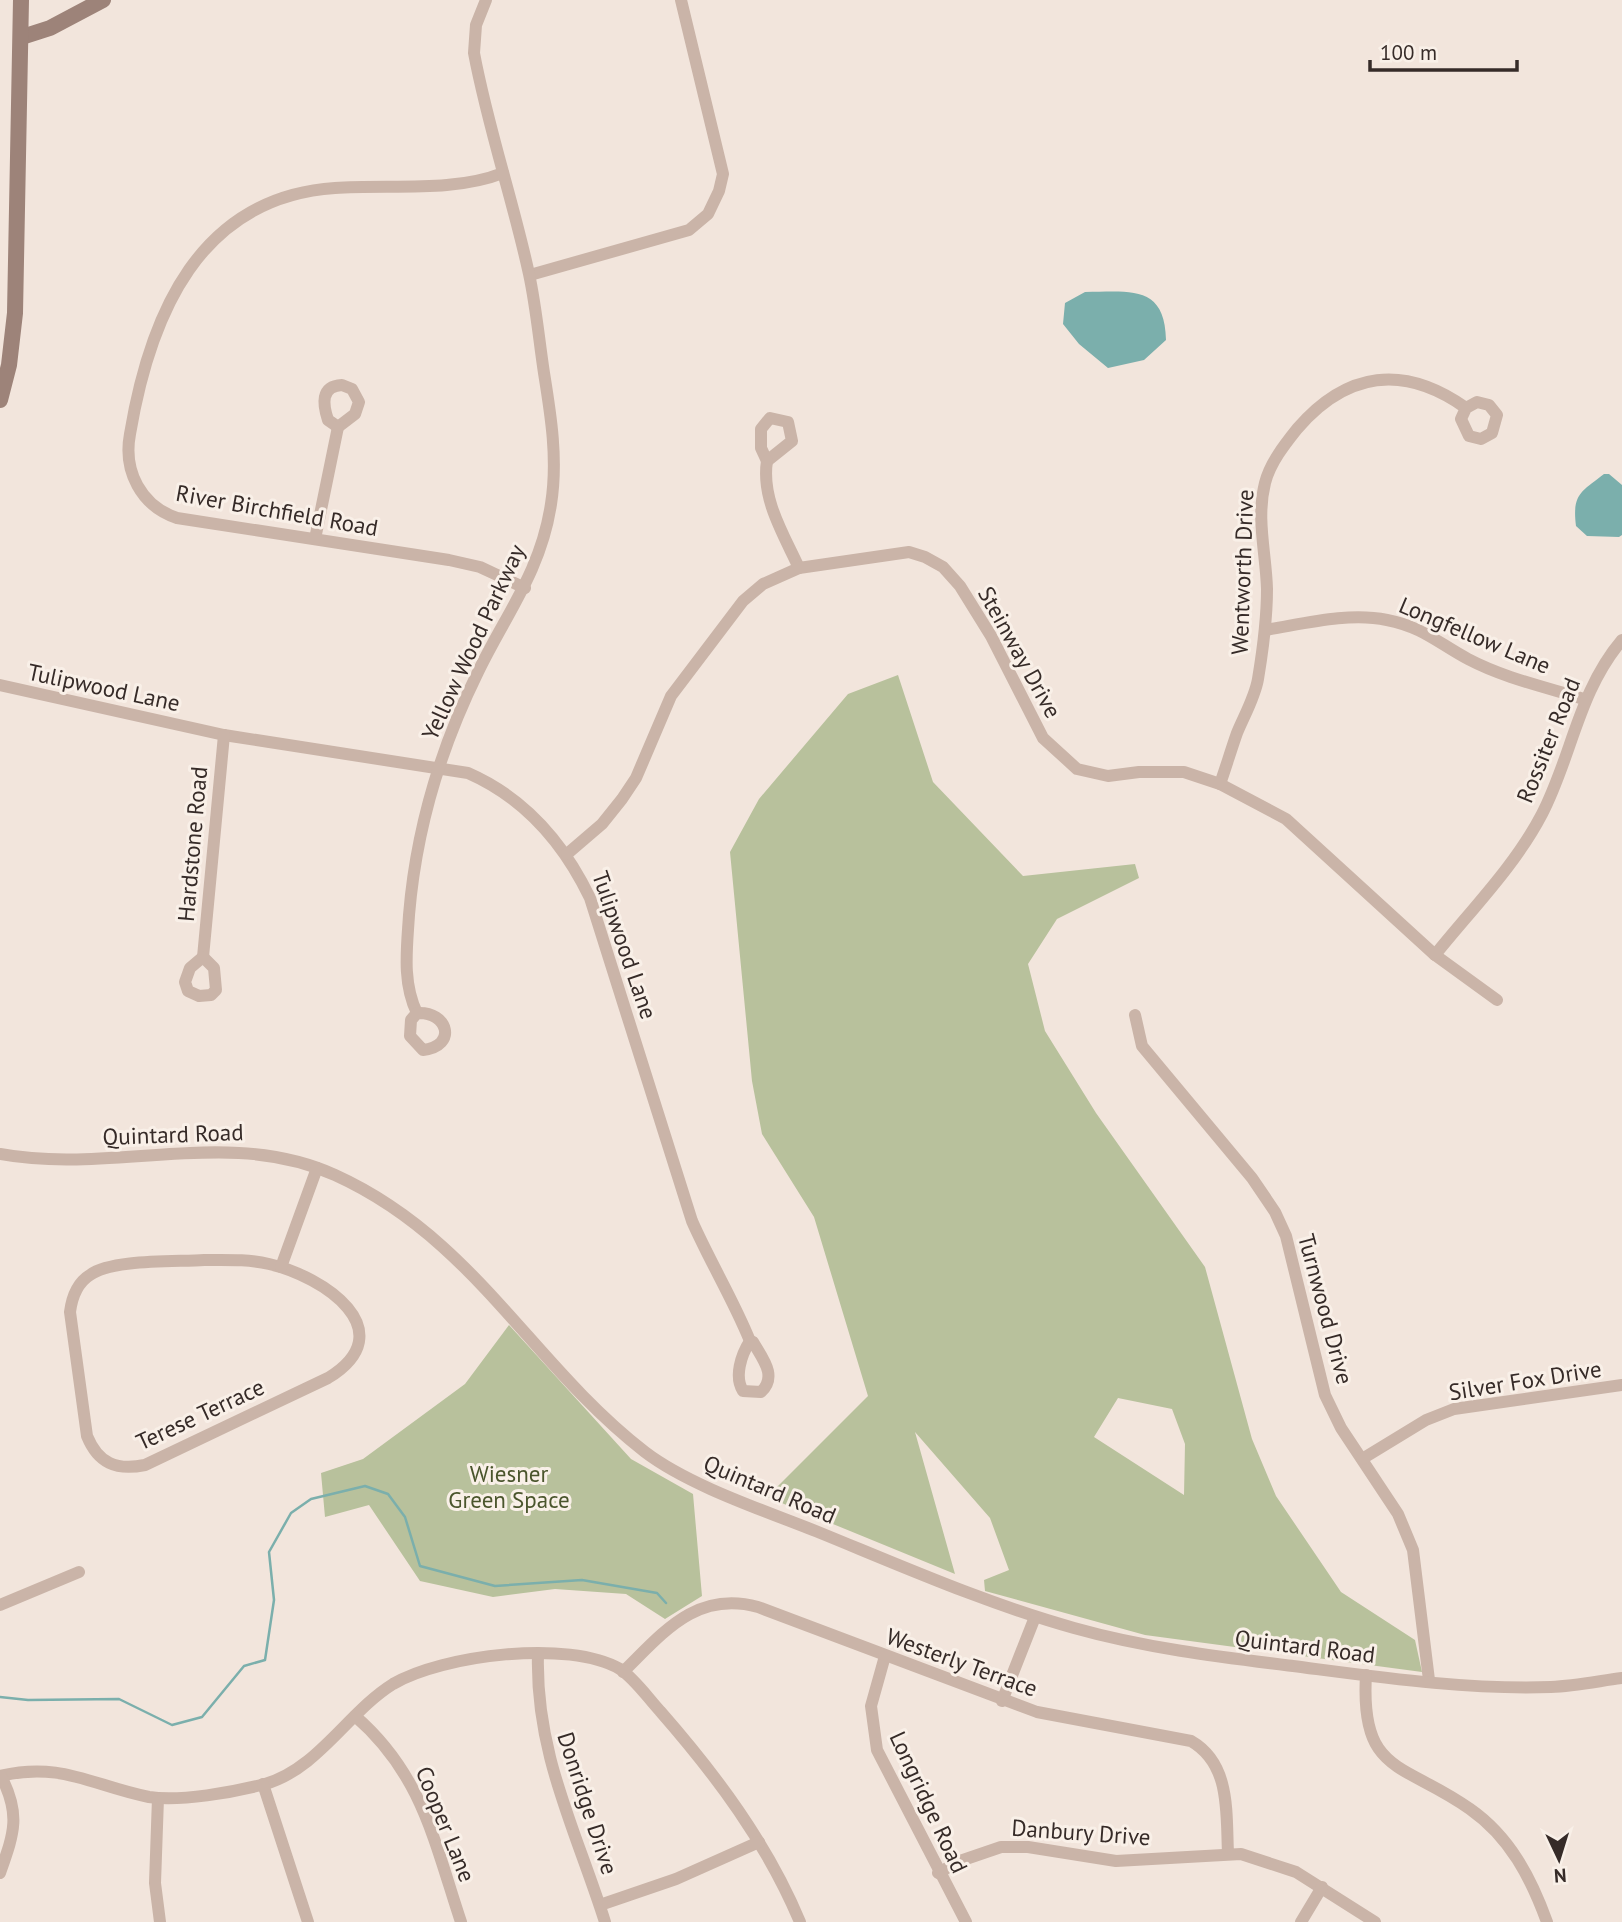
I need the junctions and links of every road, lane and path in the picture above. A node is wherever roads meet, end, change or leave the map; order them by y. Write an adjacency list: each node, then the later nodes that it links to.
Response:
1 (21, 0): 5 (street)
2 (103, 0): 5 (street)
3 (486, 0): 6 (street, Yellow Wood Parkway)
4 (681, 0): 7 (street)
5 (22, 37): 8 (street)
6 (503, 173): 7 (street, Yellow Wood Parkway); 12 (street, River Birchfield Road)
7 (530, 275): 14 (street, Yellow Wood Parkway)
8 (0, 400)
9 (1466, 408): 15 (street, Wentworth Drive)
10 (338, 426): 12 (street)
11 (767, 461): 13 (street)
12 (314, 539): 14 (street, River Birchfield Road)
13 (799, 568): 21 (street, Steinway Drive); 22 (street, Steinway Drive)
14 (525, 588): 20 (street, Yellow Wood Parkway)
15 (1265, 629): 18 (street, Longfellow Lane); 21 (street, Wentworth Drive)
16 (1622, 640): 18 (street, Rossiter Road)
17 (0, 685): 19 (street, Tulipwood Lane)
18 (1584, 699): 23 (street, Rossiter Road)
19 (224, 735): 20 (street, Tulipwood Lane); 24 (street, Hardstone Road)
20 (439, 766): 22 (street, Tulipwood Lane); 26 (street, Yellow Wood Parkway)
21 (1220, 784): 23 (street, Steinway Drive)
22 (567, 854): 31 (street, Tulipwood Lane)
23 (1435, 955): 25 (street, Steinway Drive)
24 (203, 957)
25 (1497, 1000)
26 (416, 1013)
27 (1135, 1015): 33 (street, Turnwood Drive)
28 (0, 1154): 29 (street, Quintard Road)
29 (317, 1168): 30 (street); 36 (street, Quintard Road)
30 (281, 1267): 30 (street, Terese Terrace)
31 (750, 1341)
32 (1622, 1385): 33 (street, Silver Fox Drive)
33 (1362, 1459): 42 (street, Turnwood Drive)
34 (79, 1572): 35 (street)
35 (0, 1605)
36 (1035, 1617): 40 (street, Quintard Road); 43 (street)
37 (538, 1654): 39 (street); 44 (street); 53 (street, Donridge Drive)
38 (885, 1656): 39 (street, Westerly Terrace); 43 (street, Westerly Terrace); 51 (street, Longridge Road)
39 (623, 1672): 48 (street)
40 (1366, 1675): 42 (street, Quintard Road); 62 (street)
41 (1622, 1678): 42 (street, Quintard Road)
42 (1429, 1680)
43 (1002, 1701): 49 (street, Westerly Terrace)
44 (355, 1716): 46 (street); 56 (street, Cooper Lane)
45 (1, 1776): 47 (street); 50 (street)
46 (263, 1784): 47 (street); 55 (street)
47 (158, 1798): 54 (street)
48 (759, 1842): 53 (street); 58 (street)
49 (1228, 1853): 51 (street, Danbury Drive); 52 (street, Danbury Drive)
50 (0, 1873)
51 (938, 1873): 59 (street, Longridge Road)
52 (1322, 1887): 60 (street); 61 (street, Danbury Drive)
53 (600, 1905): 57 (street, Donridge Drive)
54 (160, 1922)
55 (309, 1922)
56 (461, 1922)
57 (605, 1922)
58 (800, 1922)
59 (966, 1922)
60 (1301, 1922)
61 (1375, 1922)
62 (1546, 1922)

